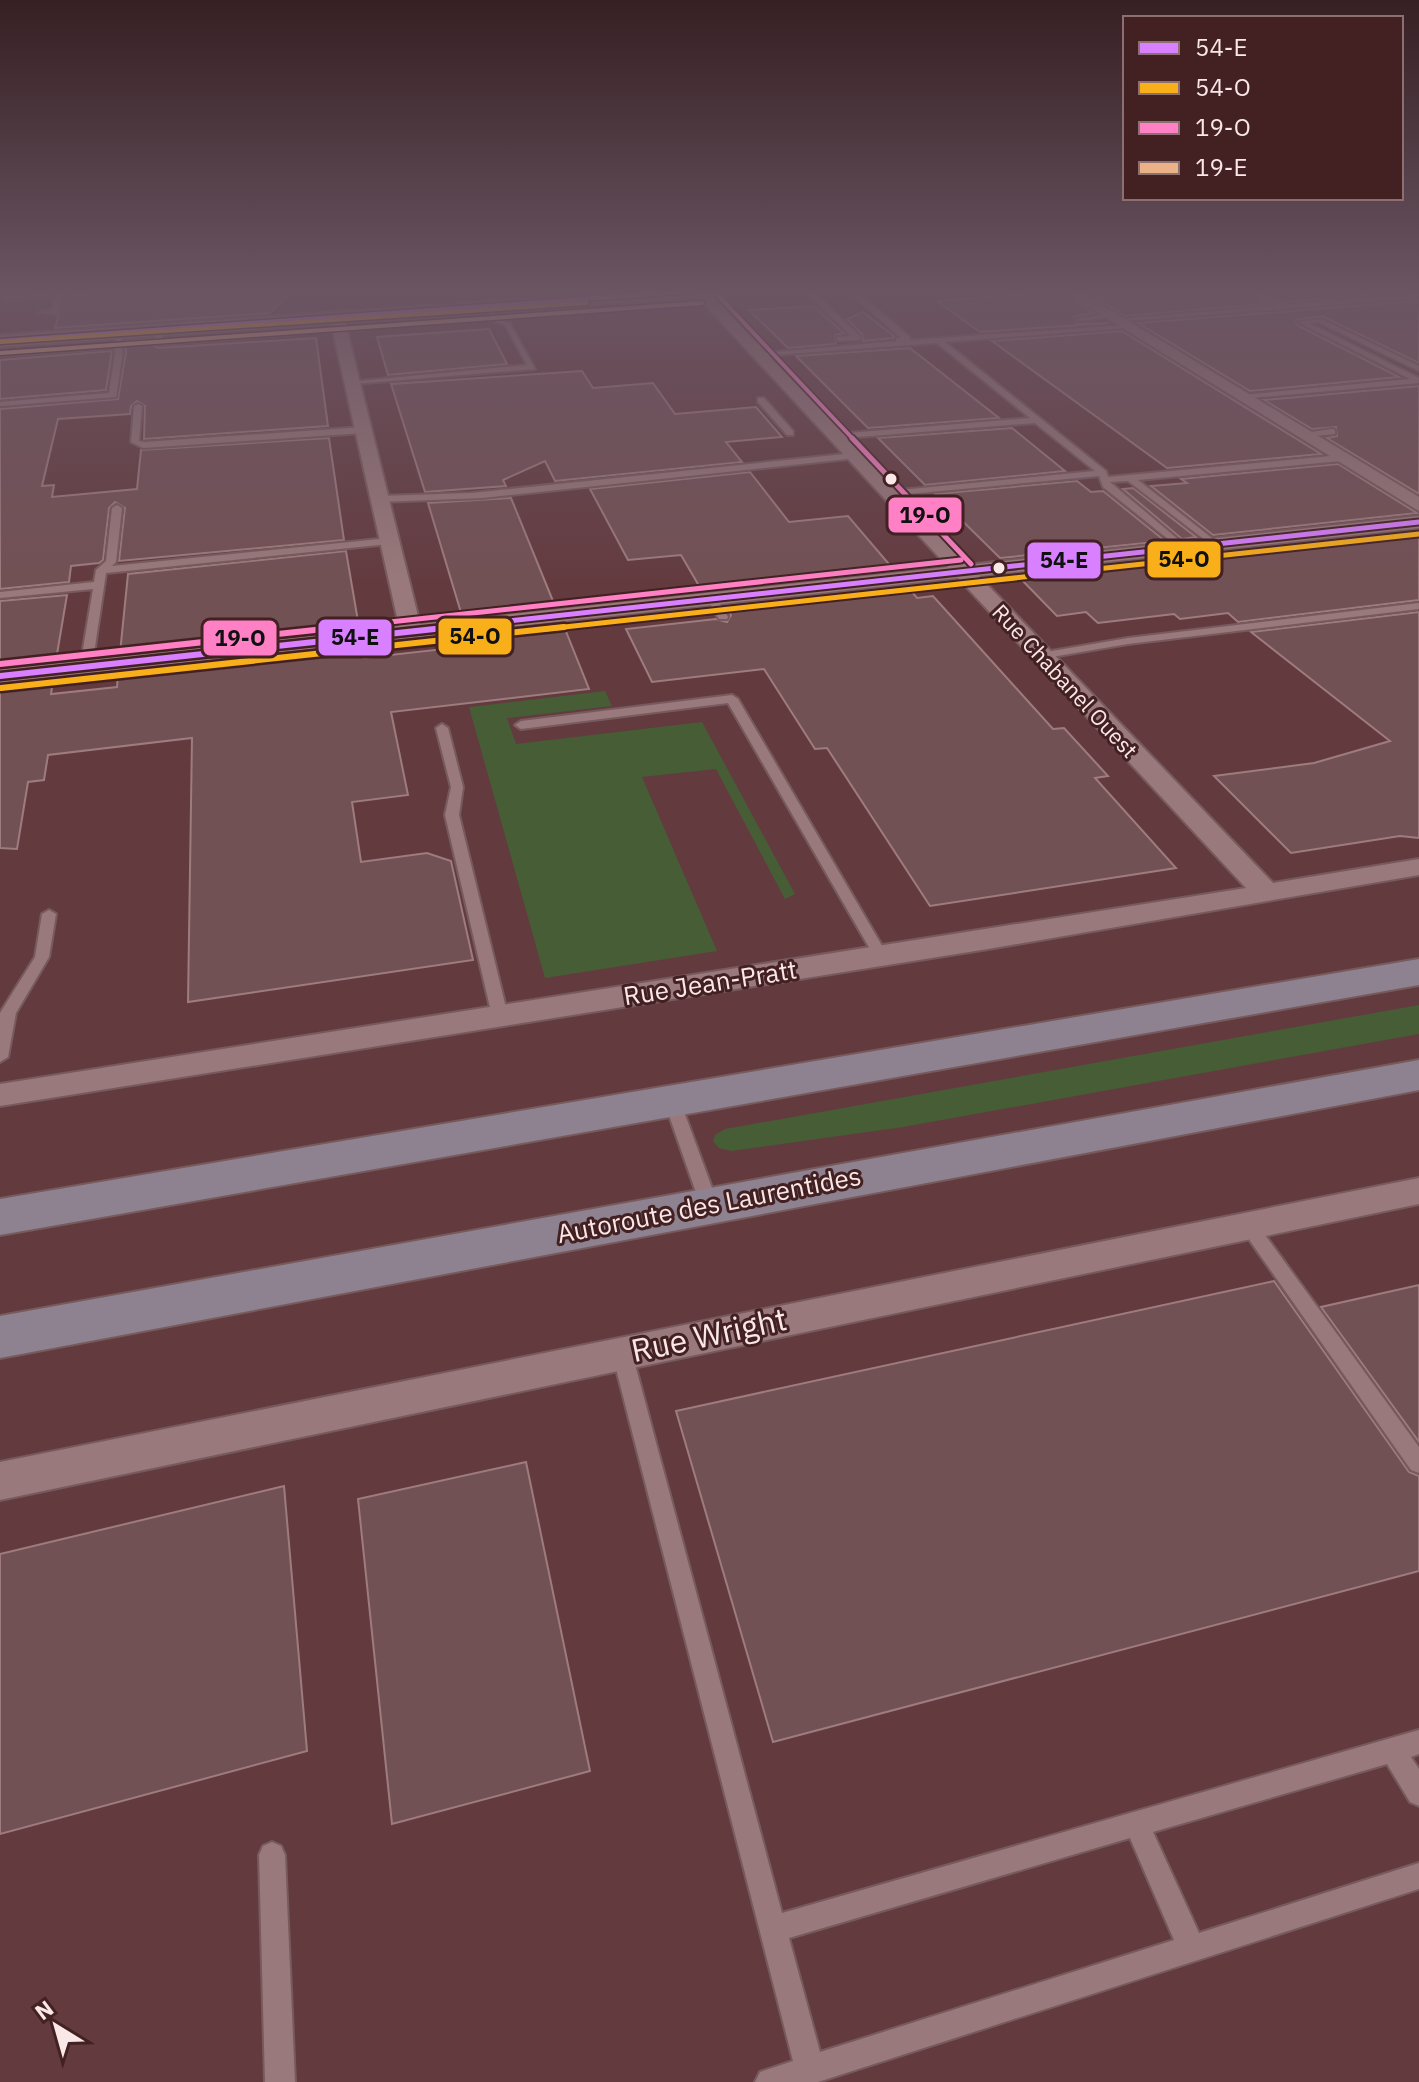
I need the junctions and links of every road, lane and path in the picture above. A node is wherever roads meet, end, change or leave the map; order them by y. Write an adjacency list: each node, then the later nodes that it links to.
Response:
1 (114, 388): 9 (lane)
2 (354, 388): 12 (street)
3 (791, 388): 16 (street, Rue Chabanel Ouest)
4 (997, 388): 11 (lane)
5 (1227, 388): 7 (street)
6 (1340, 388): 7 (lane)
7 (1242, 397): 15 (street)
8 (761, 400): 14 (lane)
9 (0, 404)
10 (138, 406): 12 (lane)
11 (1036, 420): 16 (lane); 19 (lane)
12 (363, 430): 22 (street)
13 (1332, 432): 15 (lane)
14 (790, 433)
15 (1302, 434): 18 (street)
16 (836, 437): 17 (street, Rue Chabanel Ouest)
17 (854, 456): 21 (street, Rue Chabanel Ouest); 22 (lane)
18 (1341, 458): 20 (lane); 23 (street)
19 (1104, 477): 20 (lane); 21 (lane); 28 (lane)
20 (1130, 478): 27 (lane)
21 (890, 494): 30 (street, Rue Chabanel Ouest)
22 (380, 499): 26 (street)
23 (1419, 505)
24 (117, 508): 29 (lane)
25 (1419, 522): 27 (street)
26 (389, 541): 29 (lane); 34 (street)
27 (1214, 544): 28 (street)
28 (1183, 548): 30 (street)
29 (101, 570): 31 (lane)
30 (962, 572): 34 (street); 35 (street, Rue Chabanel Ouest)
31 (98, 585): 32 (lane); 36 (lane)
32 (0, 595)
33 (1419, 606): 35 (lane)
34 (411, 632): 36 (street)
35 (1040, 656): 41 (street, Rue Chabanel Ouest)
36 (86, 667): 37 (street)
37 (0, 676)
38 (521, 725): 43 (lane)
39 (442, 728): 45 (lane)
40 (1419, 867): 41 (street, Rue Jean-Pratt)
41 (1266, 893): 43 (street, Rue Jean-Pratt)
42 (49, 914): 46 (lane)
43 (881, 956): 45 (street, Rue Jean-Pratt)
44 (1419, 972): 49 (highway)
45 (500, 1016): 48 (street, Rue Jean-Pratt)
46 (0, 1057)
47 (1419, 1075): 51 (highway, Autoroute des Laurentides)
48 (0, 1095)
49 (672, 1101): 51 (lane); 52 (highway)
50 (1419, 1191): 53 (street, Rue Wright)
51 (709, 1204): 54 (highway, Autoroute des Laurentides)
52 (0, 1217)
53 (1249, 1226): 55 (street, Rue Wright); 56 (lane)
54 (0, 1337)
55 (622, 1353): 57 (street, Rue Wright); 64 (lane)
56 (1419, 1464)
57 (0, 1481)
58 (1419, 1742): 59 (lane)
59 (1393, 1750): 60 (lane); 61 (lane)
60 (1419, 1793)
61 (1137, 1825): 64 (lane); 65 (lane)
62 (272, 1855): 67 (lane)
63 (1419, 1876): 65 (lane)
64 (772, 1929): 66 (lane)
65 (1192, 1949): 66 (lane)
66 (810, 2070): 68 (lane)
67 (280, 2082)
68 (770, 2082)

